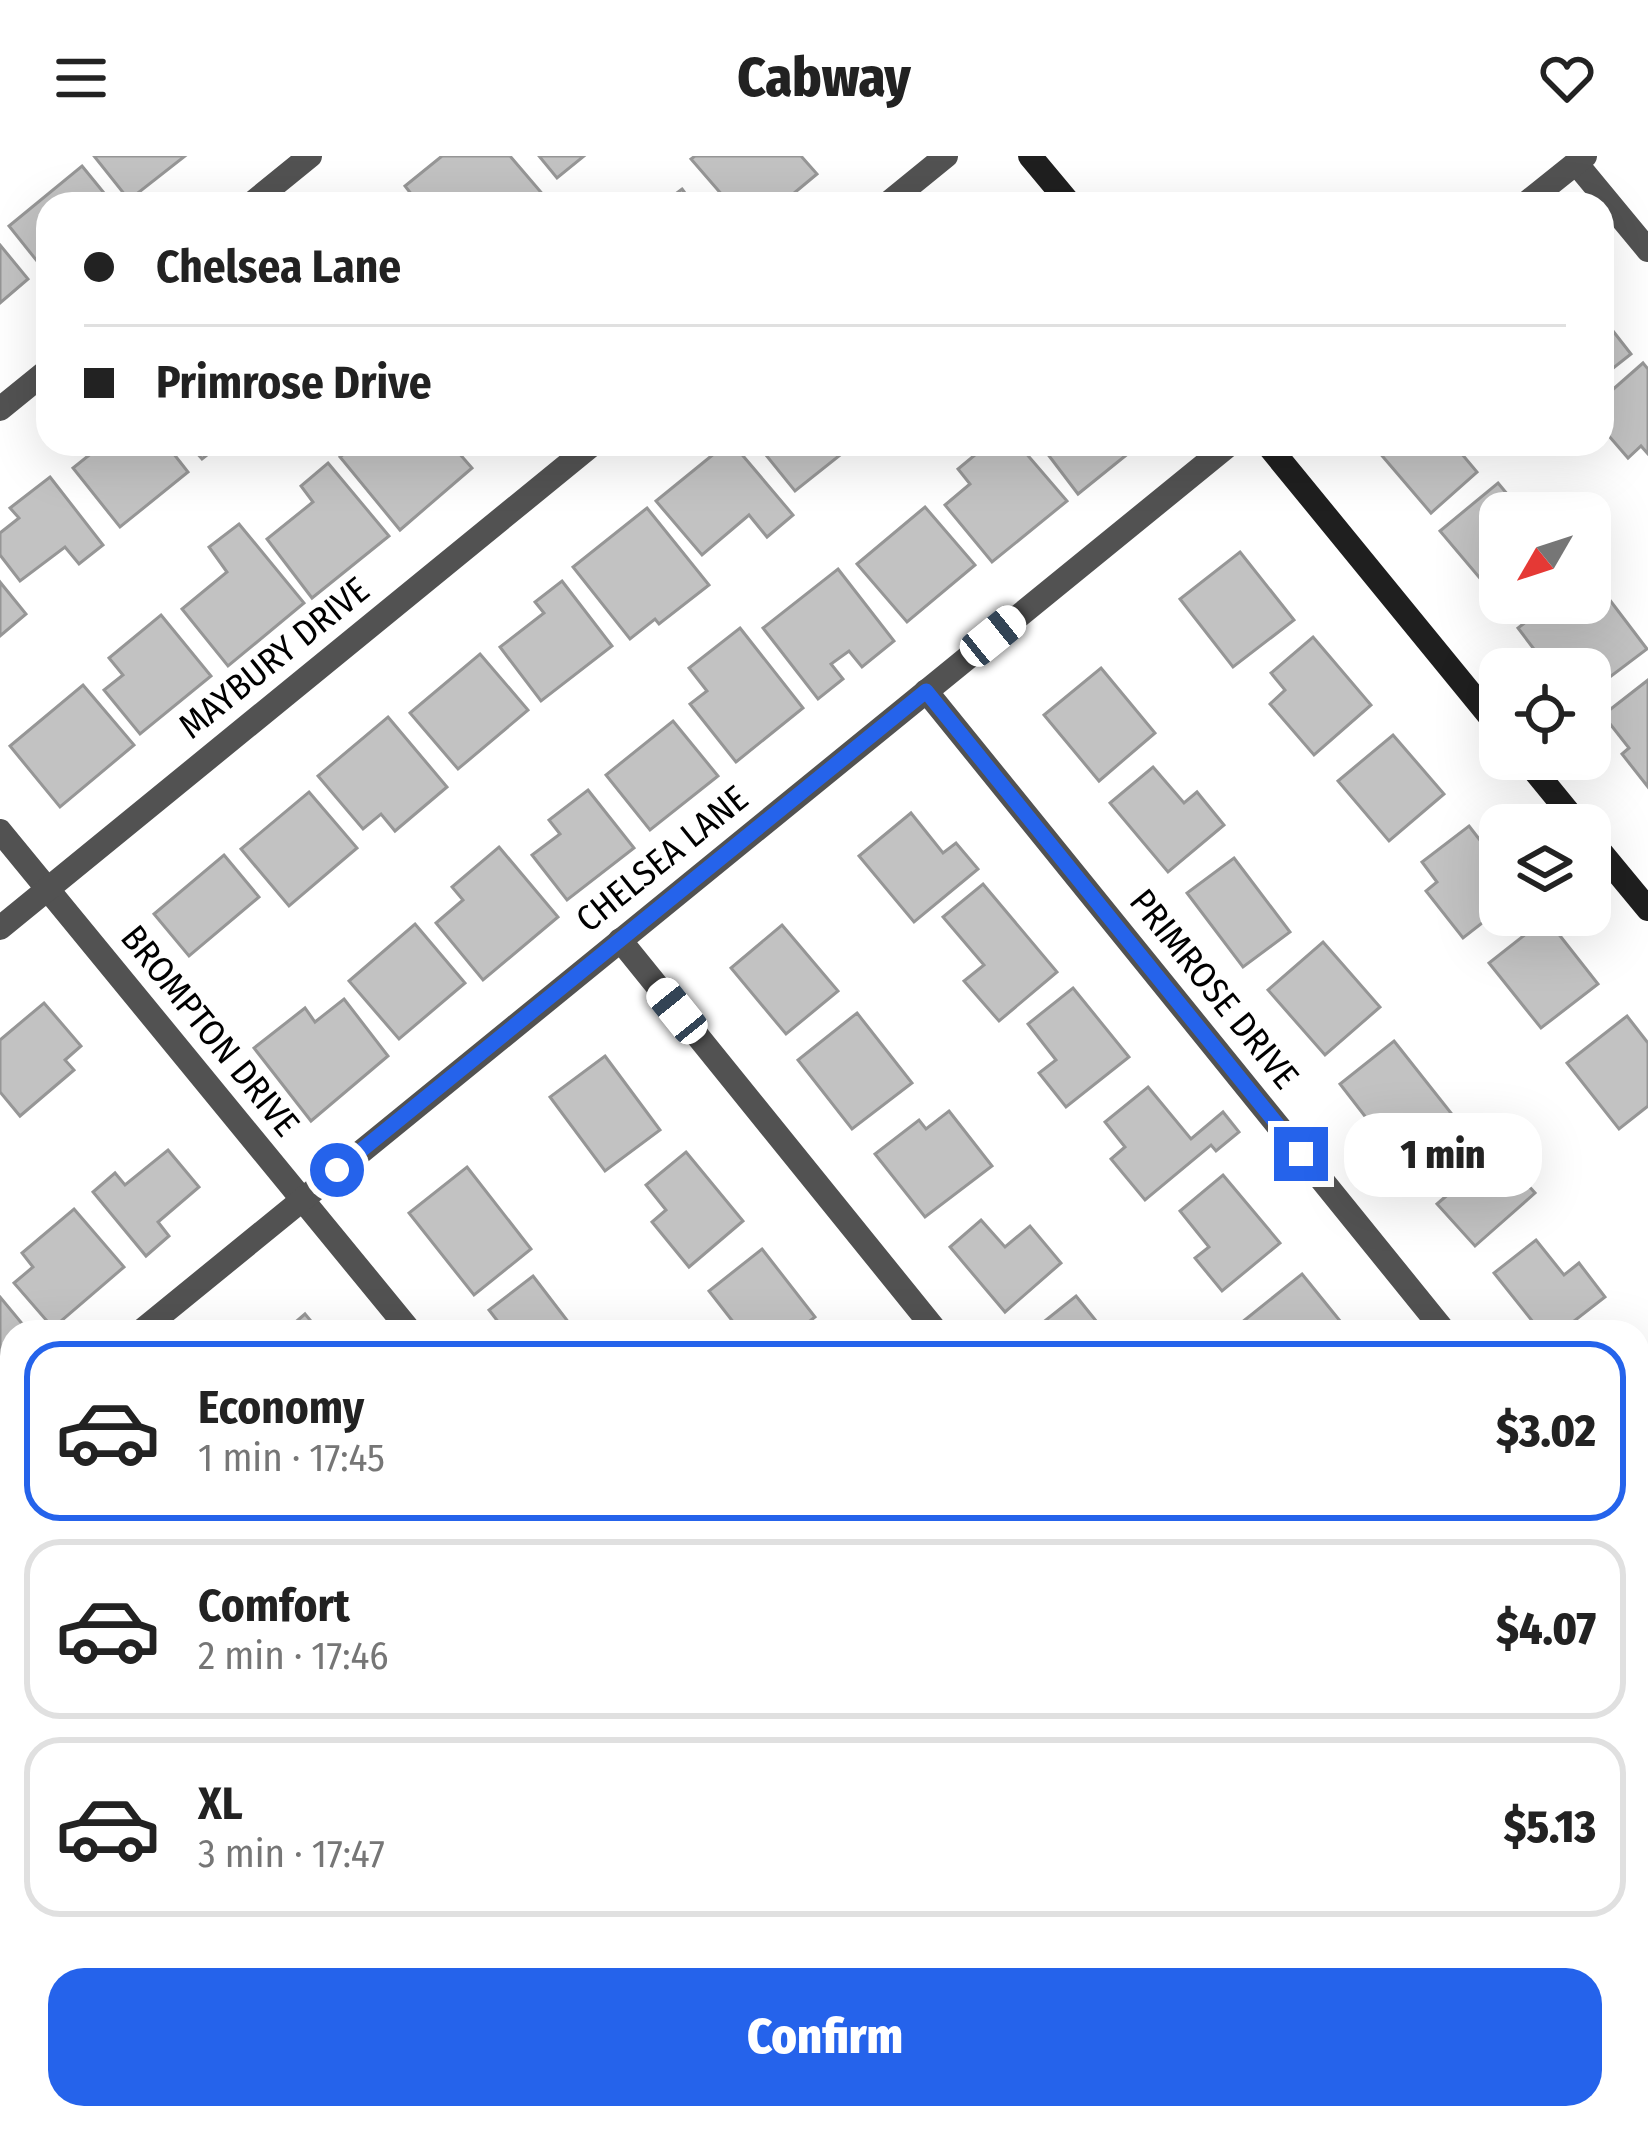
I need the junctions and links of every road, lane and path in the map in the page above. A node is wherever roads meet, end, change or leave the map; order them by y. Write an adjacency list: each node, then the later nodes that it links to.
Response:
1 (310, 156): 5 (street)
2 (946, 156): 6 (street)
3 (1030, 156): 7 (street)
4 (1580, 159): 8 (street); 9 (street)
5 (266, 192)
6 (902, 192)
7 (1060, 192)
8 (1540, 192)
9 (1605, 192)
10 (1614, 204): 11 (street)
11 (1648, 250)
12 (36, 380): 13 (street)
13 (0, 409)
14 (578, 456): 23 (street, MAYBURY DRIVE)
15 (1215, 456): 17 (street, CHELSEA LANE)
16 (1277, 456): 18 (street)
17 (926, 691): 26 (street, CHELSEA LANE); 31 (street, PRIMROSE DRIVE)
18 (1479, 703)
19 (1542, 780): 20 (street)
20 (1562, 804)
21 (0, 831): 23 (street, BROMPTON DRIVE)
22 (1611, 864): 24 (street)
23 (48, 889): 25 (street, MAYBURY DRIVE); 27 (street, BROMPTON DRIVE)
24 (1648, 910)
25 (0, 928)
26 (620, 940): 27 (street, CHELSEA LANE); 30 (street)
27 (302, 1199): 28 (street, CHELSEA LANE); 29 (street, BROMPTON DRIVE)
28 (155, 1320)
29 (401, 1320)
30 (927, 1320)
31 (1435, 1320)

